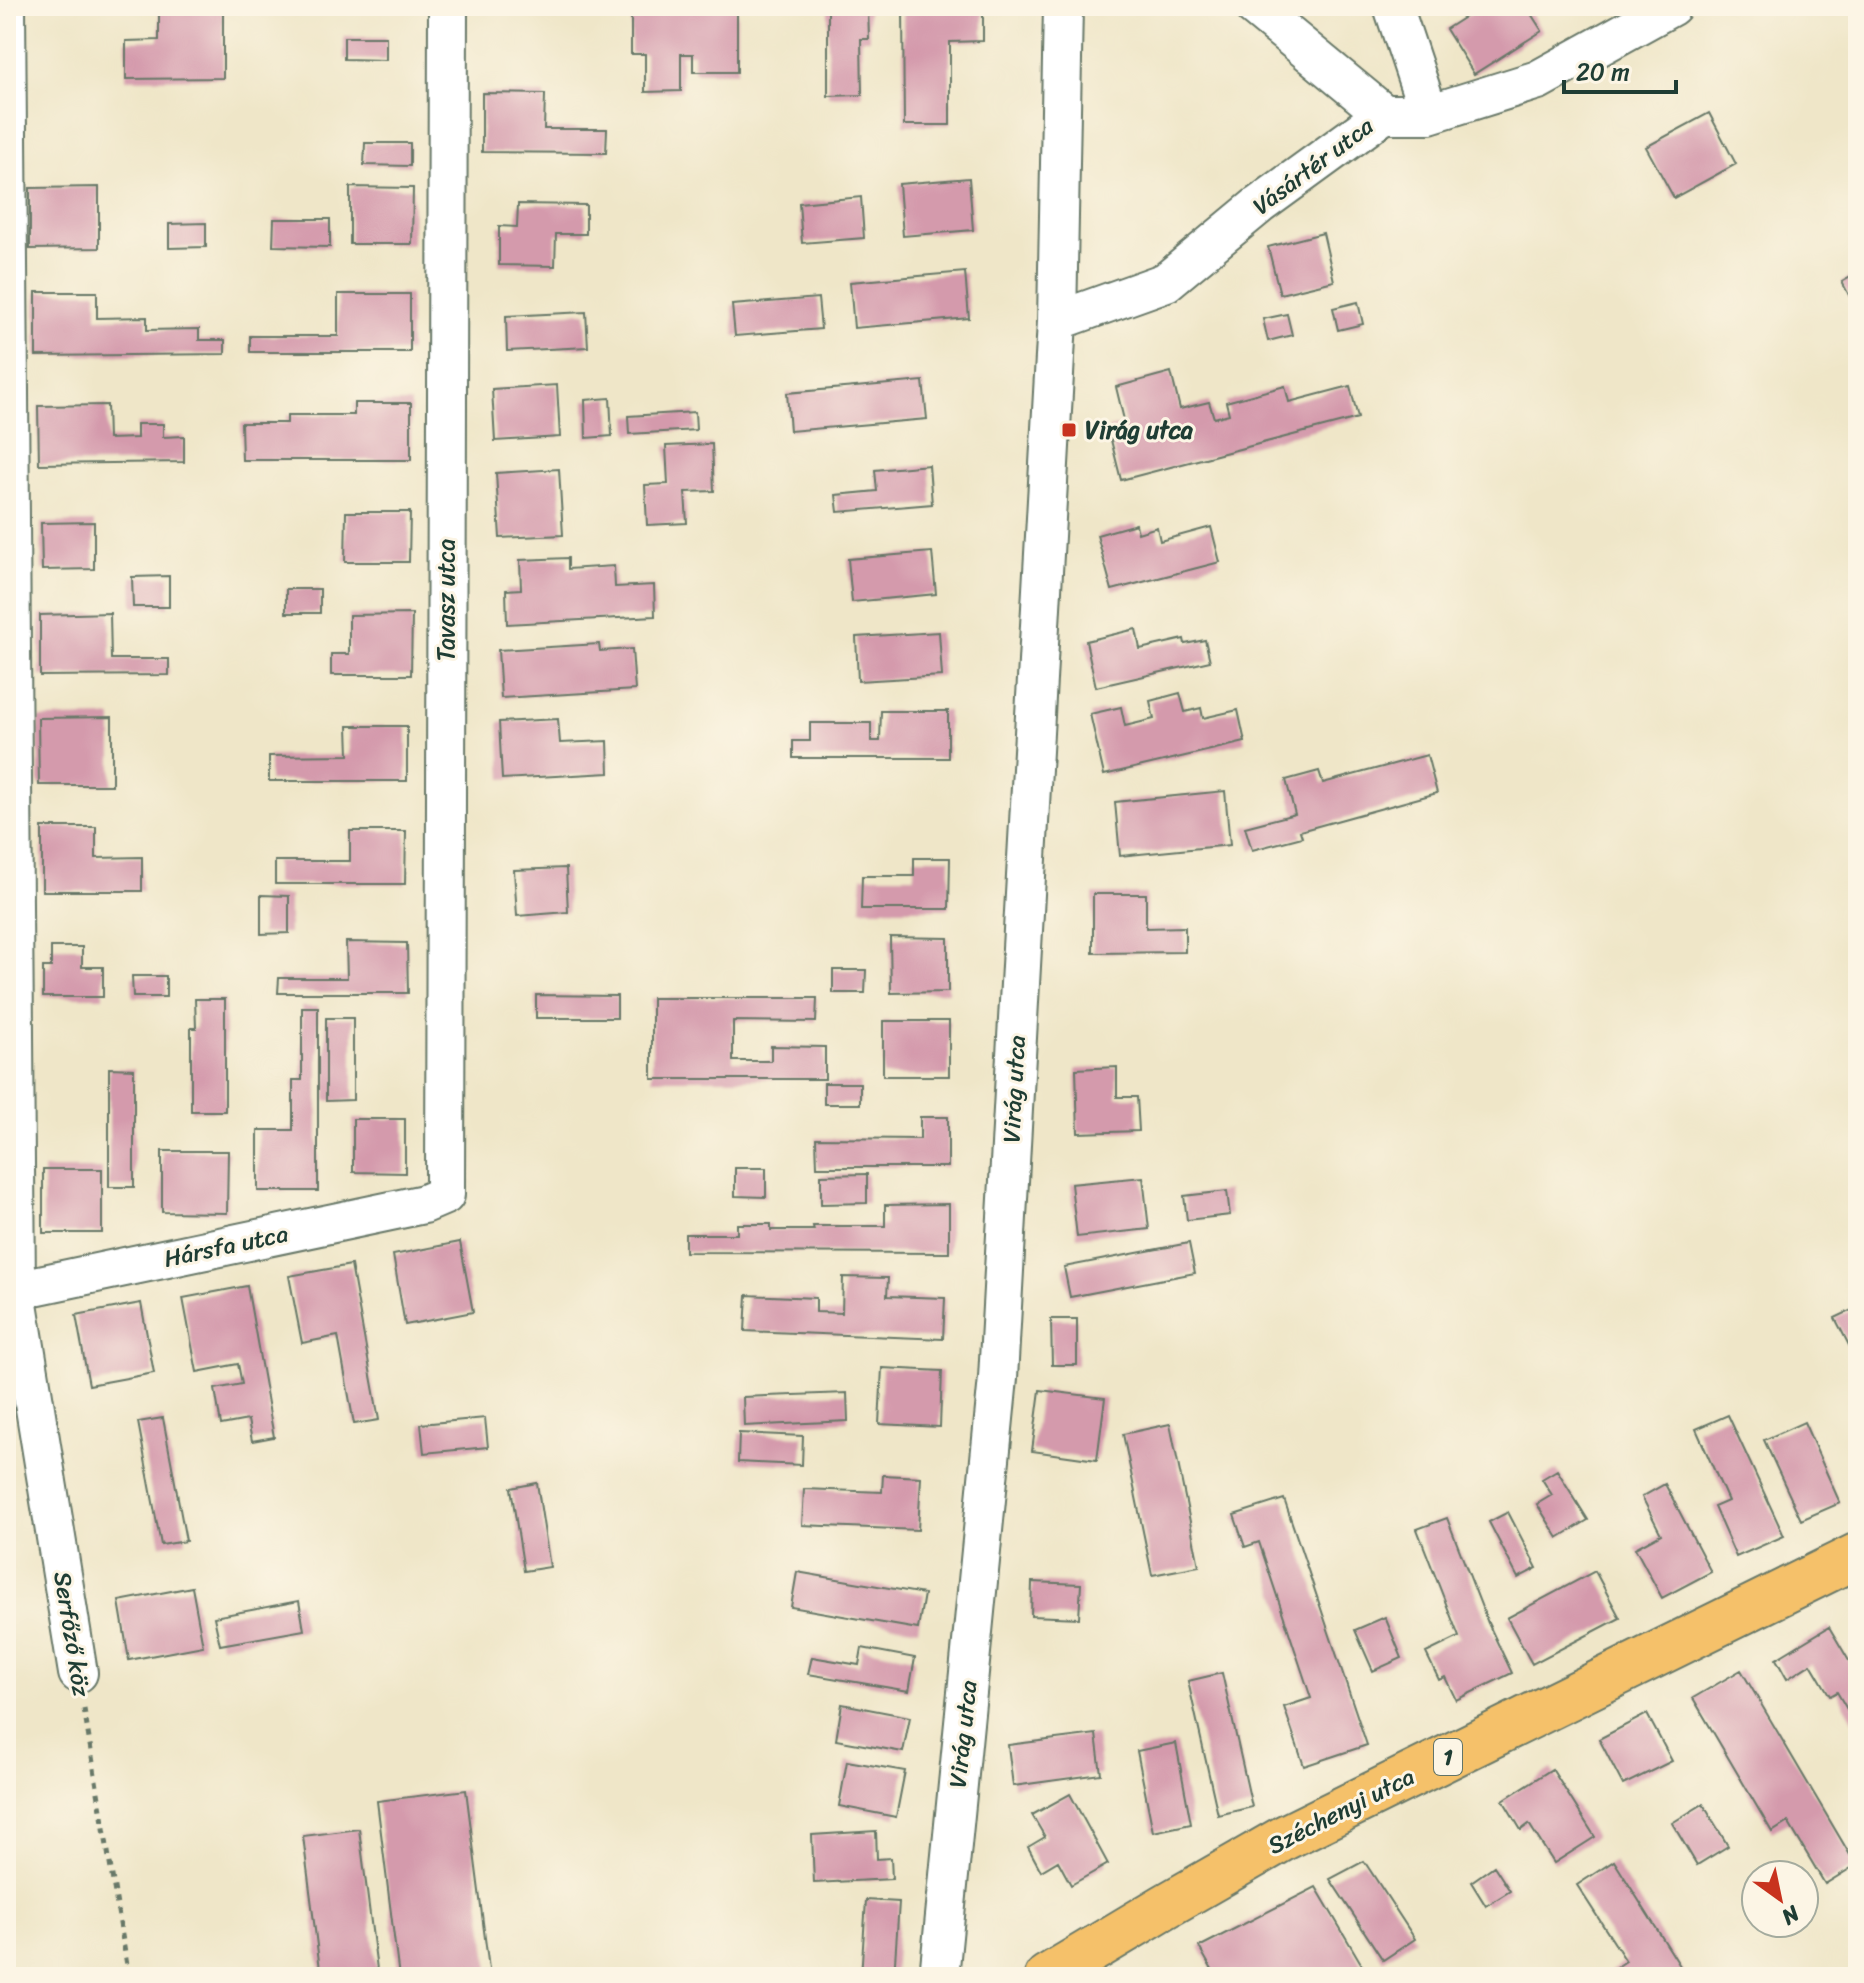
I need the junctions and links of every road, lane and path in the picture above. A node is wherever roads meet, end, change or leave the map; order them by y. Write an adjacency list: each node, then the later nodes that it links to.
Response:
1 (6, 6): 11 (street, Serfőző köz)
2 (448, 6): 10 (street, Tavasz utca)
3 (1063, 6): 9 (street, Virág utca)
4 (1253, 6): 7 (street)
5 (1393, 6): 8 (street)
6 (1672, 6): 8 (street, Vásártér utca)
7 (1384, 114): 8 (street, Vásártér utca); 9 (street, Vásártér utca)
8 (1429, 114)
9 (1057, 321): 15 (street, Virág utca)
10 (445, 1195): 11 (street, Hársfa utca)
11 (11, 1292): 13 (street, Serfőző köz)
12 (1858, 1555): 16 (main road, Széchenyi utca / 1)
13 (78, 1673): 14 (path, Serfőző köz)
14 (129, 1977)
15 (939, 1977)
16 (1047, 1977)

